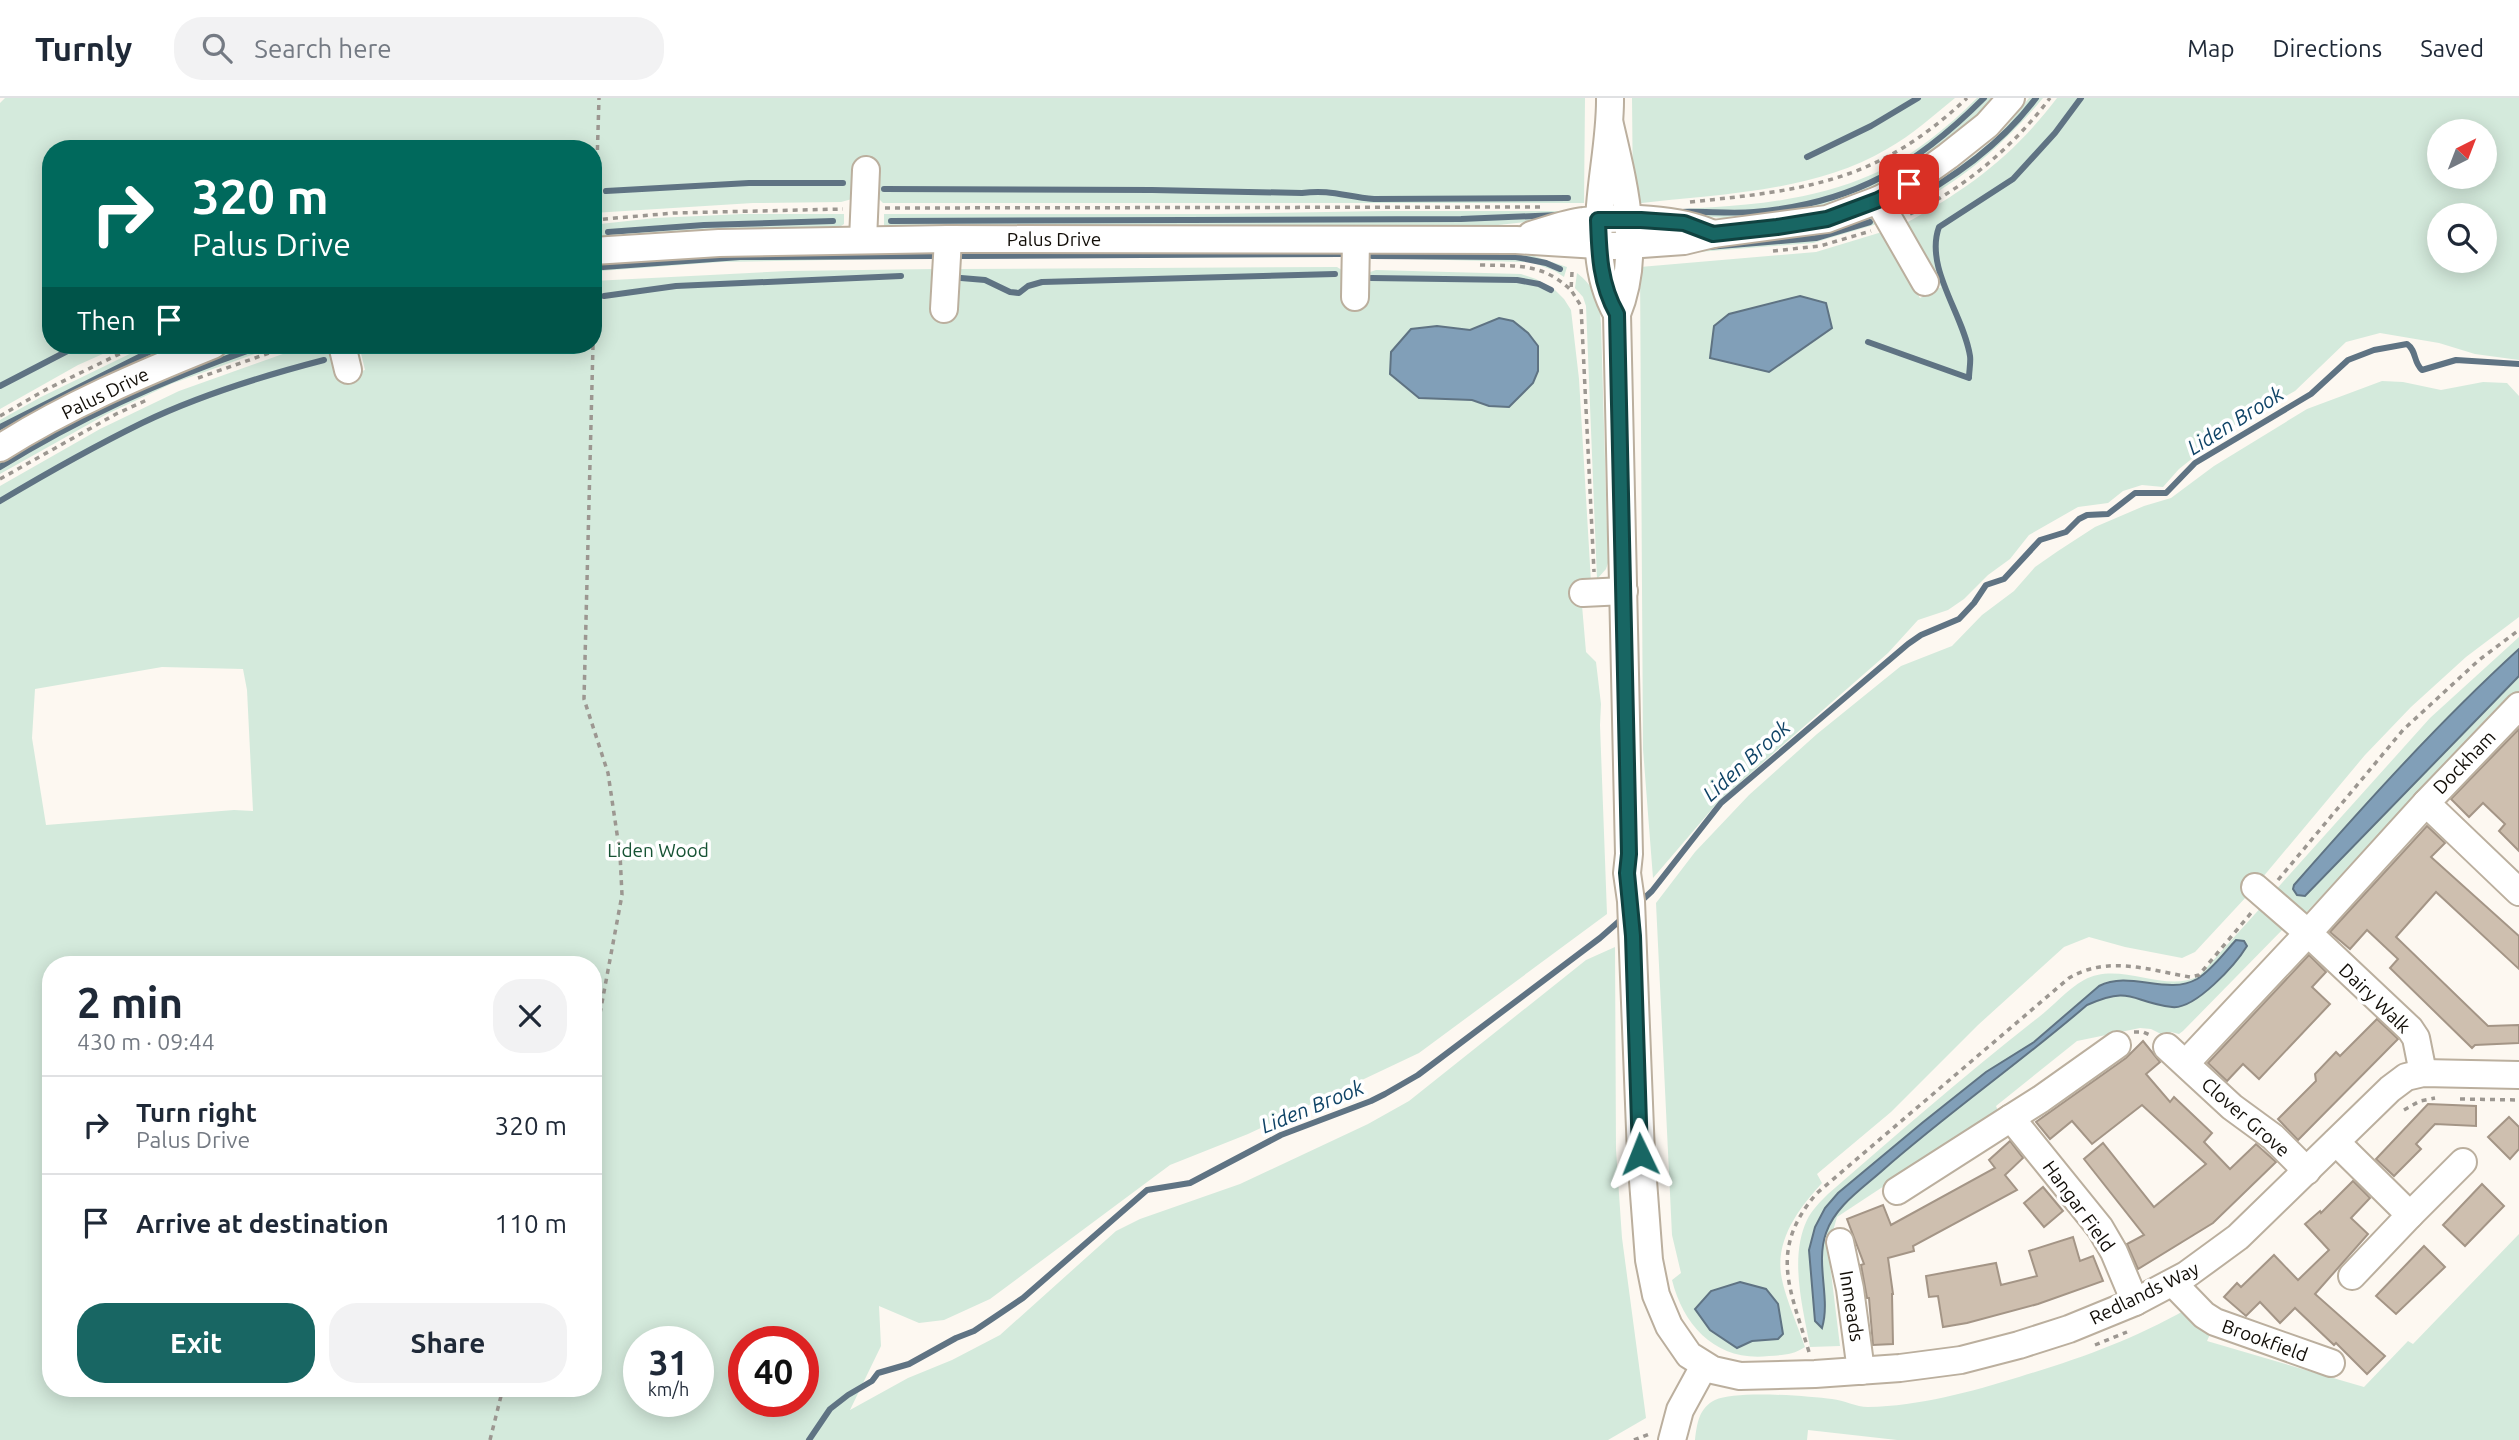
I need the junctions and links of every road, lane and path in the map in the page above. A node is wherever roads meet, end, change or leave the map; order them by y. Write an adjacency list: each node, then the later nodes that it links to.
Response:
1 (598, 98): 6 (path)
2 (1610, 98): 5 (street)
3 (1967, 98): 9 (path)
4 (2011, 98): 8 (street, Palus Drive)
5 (1610, 125): 13 (street); 14 (street)
6 (597, 140)
7 (866, 170): 11 (street)
8 (1878, 200): 14 (street, Palus Drive); 21 (street)
9 (1688, 202)
10 (1545, 207): 11 (path)
11 (864, 208): 12 (path); 16 (street)
12 (602, 219)
13 (1599, 233): 14 (street, Palus Drive); 17 (street, Palus Drive); 25 (street)
14 (1628, 233): 25 (street)
15 (948, 239): 16 (street, Palus Drive); 17 (street, Palus Drive); 24 (street)
16 (863, 240): 18 (street, Palus Drive)
17 (1356, 240): 23 (street)
18 (602, 261)
19 (1475, 264): 22 (path)
20 (1572, 272): 22 (path)
21 (1925, 282)
22 (1571, 290): 36 (path)
23 (1355, 298)
24 (944, 309)
25 (1617, 314): 35 (street)
26 (119, 354): 32 (path)
27 (193, 354): 33 (street, Palus Drive)
28 (266, 354): 30 (path)
29 (593, 354): 43 (path)
30 (196, 378)
31 (150, 398): 34 (path)
32 (0, 416)
33 (0, 448)
34 (0, 479)
35 (1624, 591): 36 (street); 58 (street)
36 (1589, 592)
37 (2519, 630): 40 (path)
38 (2511, 714): 39 (street, Dockham)
39 (2434, 793): 41 (street, Dockham); 42 (street, Dockham)
40 (2260, 892): 42 (street, Dairy Walk); 60 (path)
41 (2519, 892)
42 (2308, 933): 45 (street, Dairy Walk); 50 (street, Clover Grove)
43 (602, 1003)
44 (2117, 1045): 47 (street)
45 (2423, 1073): 46 (street, Redlands Way); 48 (street, Redlands Way)
46 (2519, 1075)
47 (2011, 1118): 51 (street); 56 (street, Hangar Field)
48 (2336, 1142): 50 (street, Redlands Way); 52 (street)
49 (2463, 1162): 52 (street)
50 (2307, 1171): 55 (street, Redlands Way)
51 (1897, 1191)
52 (2410, 1215): 54 (street)
53 (1840, 1242): 59 (street, Inmeads)
54 (2352, 1276)
55 (2173, 1283): 56 (street, Redlands Way); 57 (street, Brookfield)
56 (2135, 1302): 59 (street, Redlands Way)
57 (2331, 1363)
58 (1704, 1366): 60 (street, Redlands Way); 65 (street)
59 (1861, 1371): 60 (street, Redlands Way)
60 (1815, 1374)
61 (501, 1397): 63 (path)
62 (1640, 1437): 64 (path)
63 (490, 1440)
64 (1634, 1440)
65 (1672, 1440)

